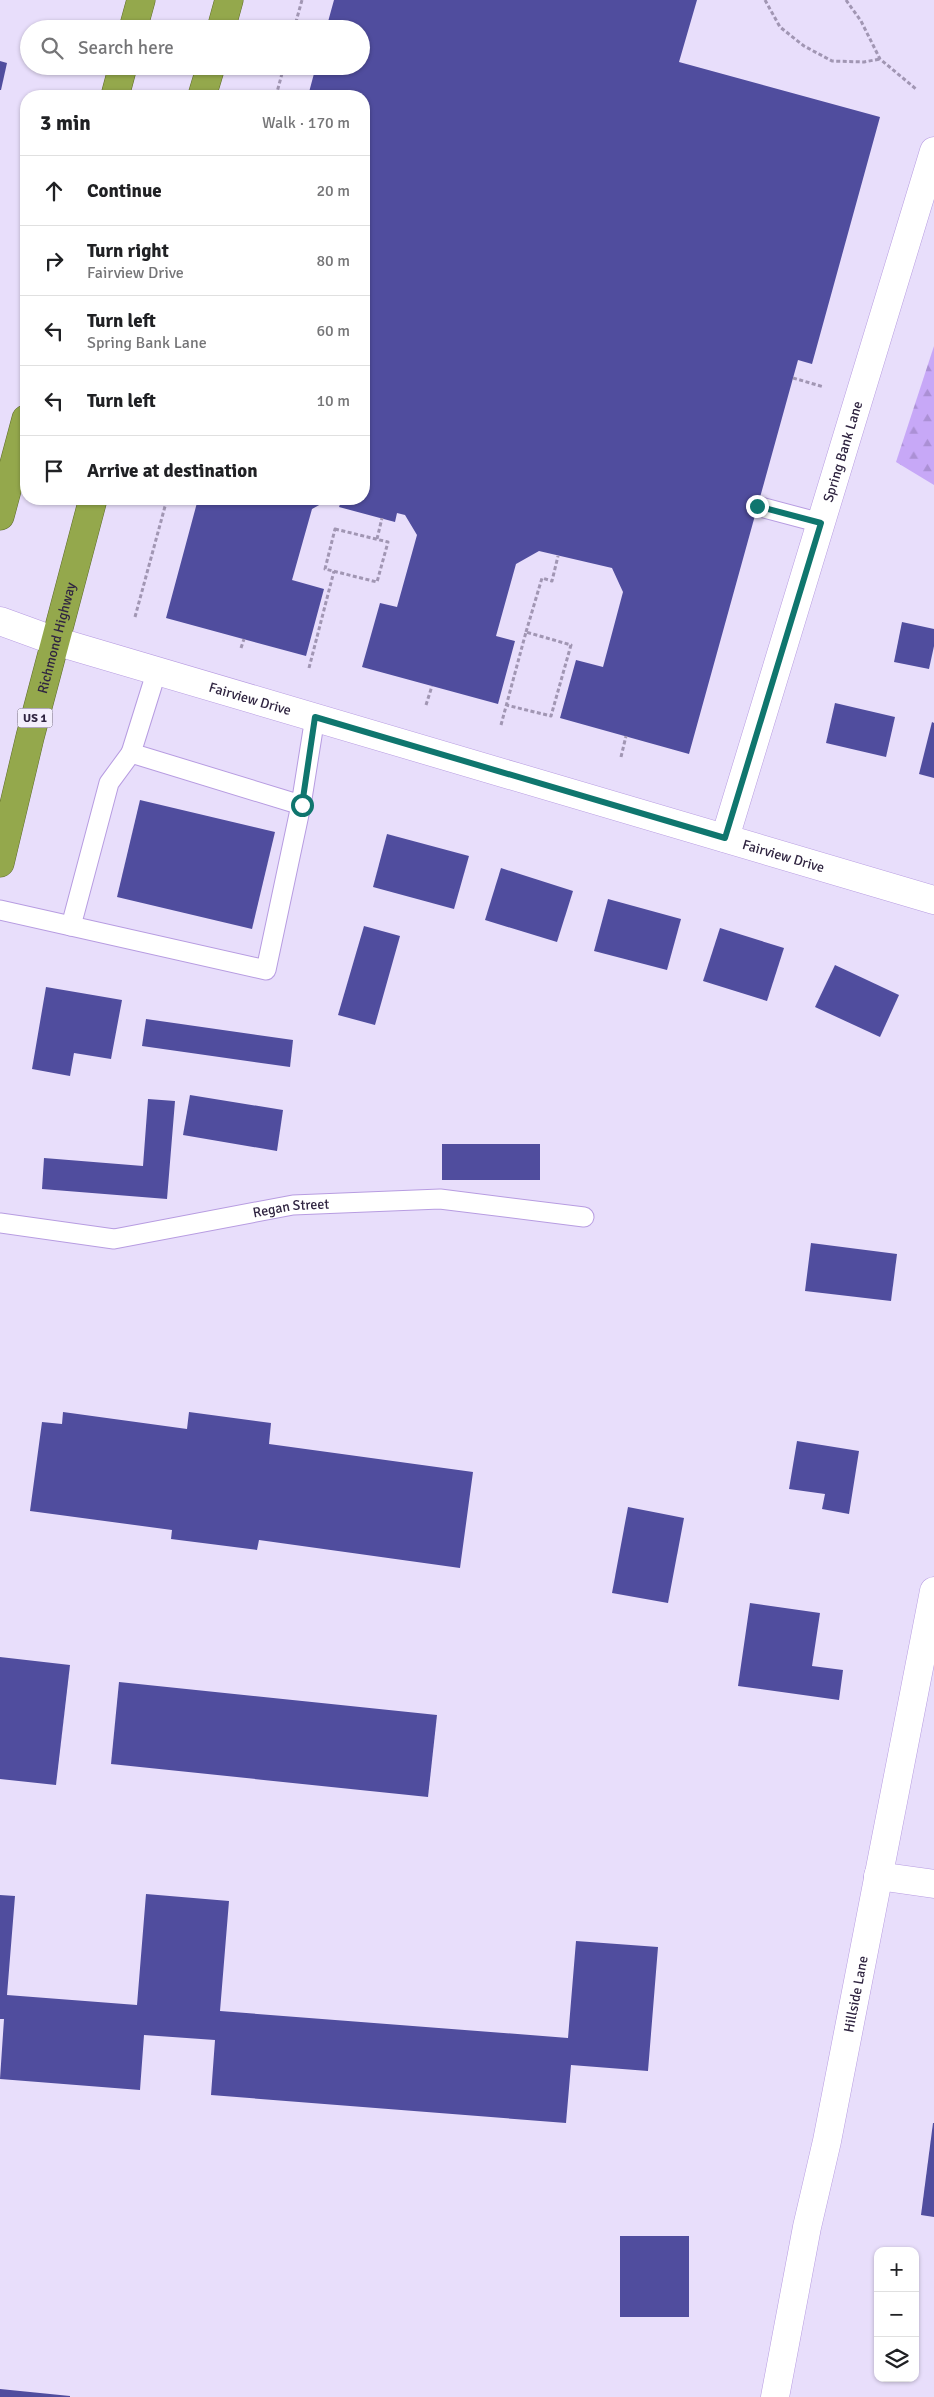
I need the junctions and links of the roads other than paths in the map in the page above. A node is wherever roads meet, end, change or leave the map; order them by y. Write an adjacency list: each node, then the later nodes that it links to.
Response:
1 (141, 0): 3 (highway)
2 (229, 0): 4 (highway)
3 (135, 20)
4 (223, 20)
5 (121, 75): 7 (highway)
6 (208, 75): 8 (highway)
7 (117, 90)
8 (204, 90)
9 (934, 151): 14 (street, Spring Bank Lane)
10 (20, 442): 13 (highway)
11 (91, 505): 16 (highway, Richmond Highway / US 1)
12 (757, 506): 14 (lane)
13 (0, 516)
14 (821, 523): 21 (street, Spring Bank Lane)
15 (0, 621): 16 (street, Fairview Drive)
16 (55, 640): 17 (street, Fairview Drive); 22 (highway, Richmond Highway / US 1)
17 (157, 670): 18 (street, Fairview Drive); 19 (lane)
18 (315, 717): 20 (lane); 21 (street, Fairview Drive)
19 (131, 753): 20 (lane); 25 (lane)
20 (302, 805): 25 (lane)
21 (725, 838): 23 (street, Fairview Drive)
22 (0, 863)
23 (934, 900)
24 (0, 910): 25 (lane)
25 (71, 926)
26 (584, 1217): 27 (lane, Regan Street)
27 (0, 1223)
28 (934, 1590): 29 (street, Hillside Lane)
29 (878, 1876): 30 (street); 31 (street, Hillside Lane)
30 (934, 1884)
31 (775, 2397)

